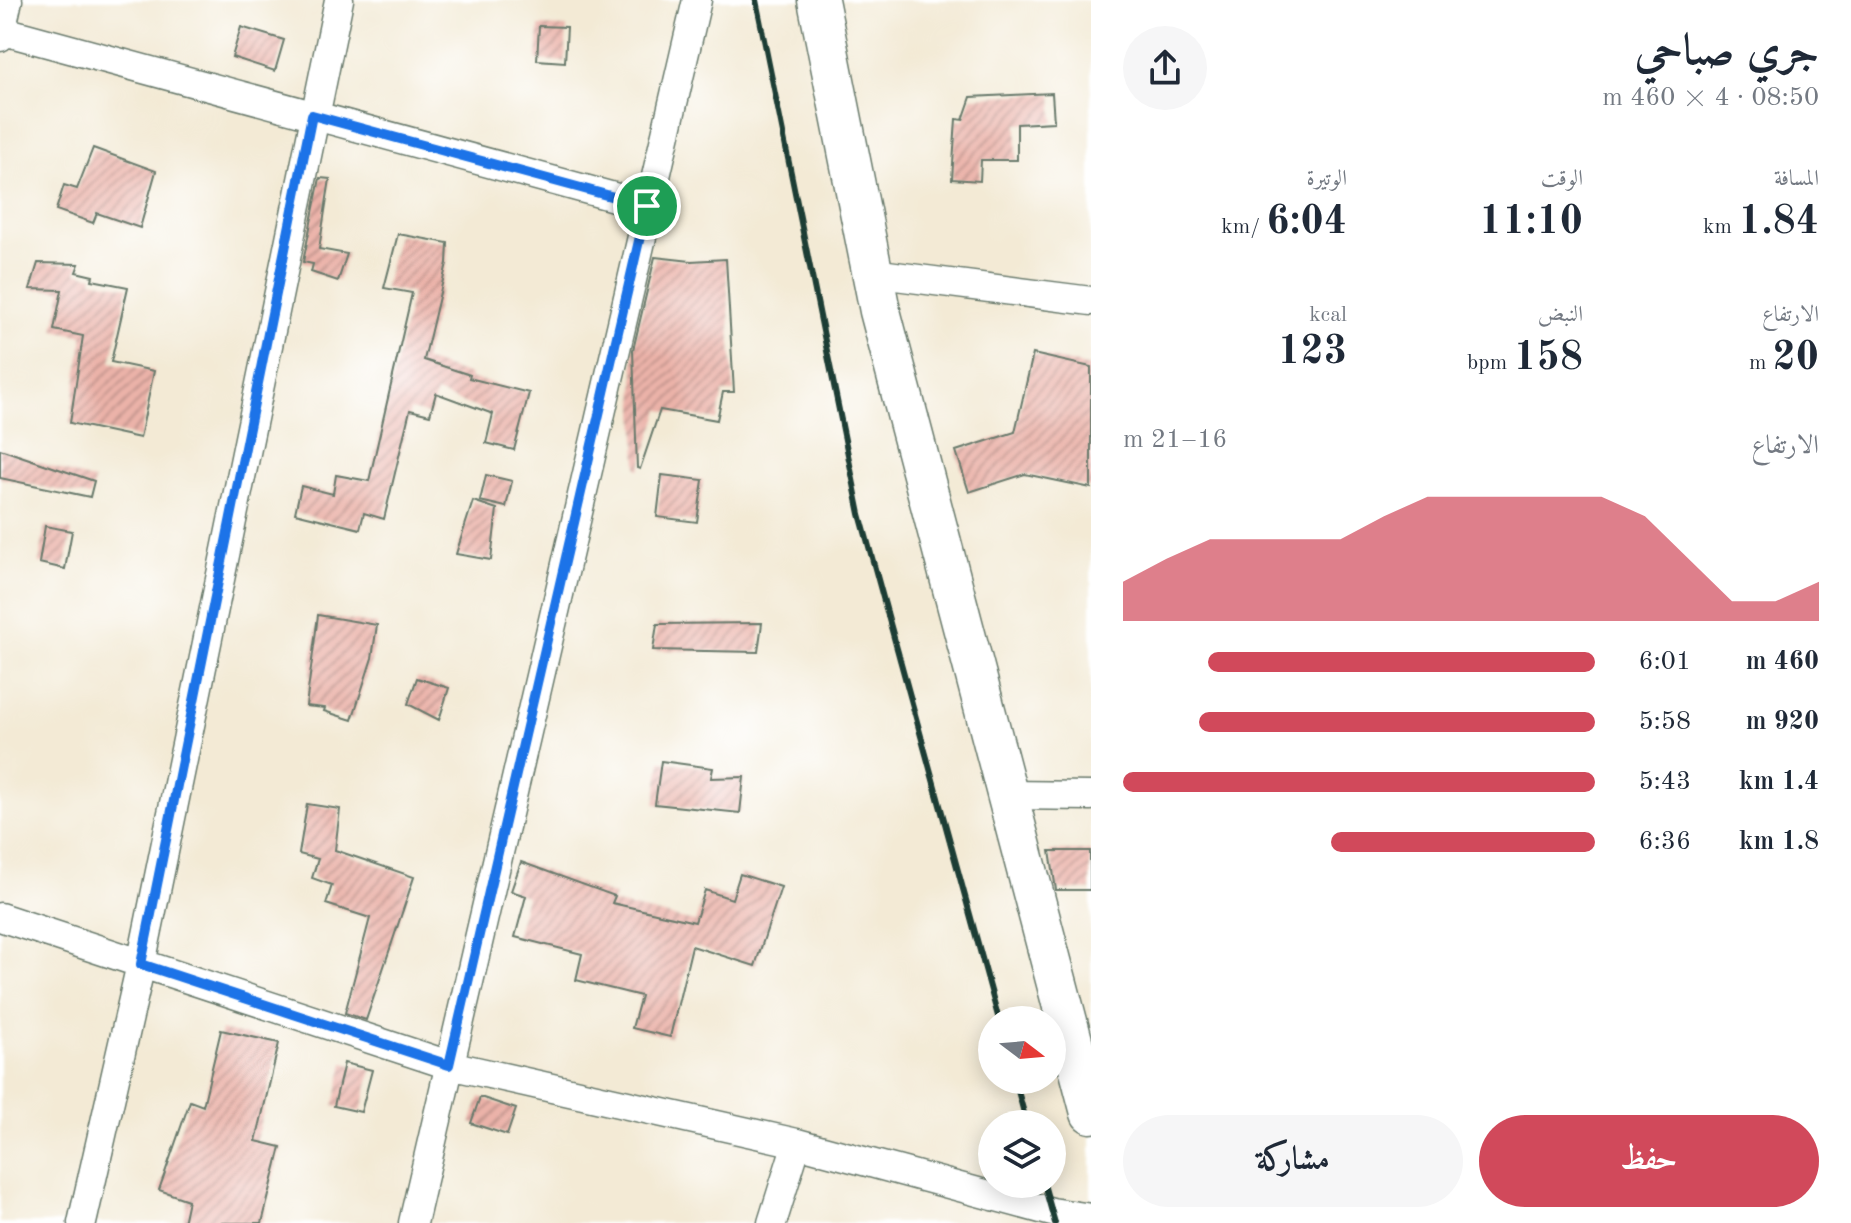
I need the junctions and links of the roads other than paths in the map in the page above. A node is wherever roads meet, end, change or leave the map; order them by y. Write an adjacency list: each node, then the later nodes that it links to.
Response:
1 (8, 0): 5 (street)
2 (339, 0): 6 (street)
3 (697, 0): 7 (street)
4 (818, 0): 8 (street)
5 (0, 32): 6 (street)
6 (312, 115): 7 (street); 13 (street)
7 (647, 206): 14 (street)
8 (872, 273): 9 (street); 10 (street)
9 (1091, 301)
10 (1007, 795): 11 (street); 15 (street)
11 (1091, 796)
12 (0, 917): 13 (street)
13 (141, 964): 14 (street); 18 (street)
14 (449, 1065): 16 (street); 19 (street)
15 (1091, 1113)
16 (797, 1143): 17 (street); 20 (street)
17 (1091, 1218)
18 (82, 1223)
19 (413, 1223)
20 (772, 1223)

